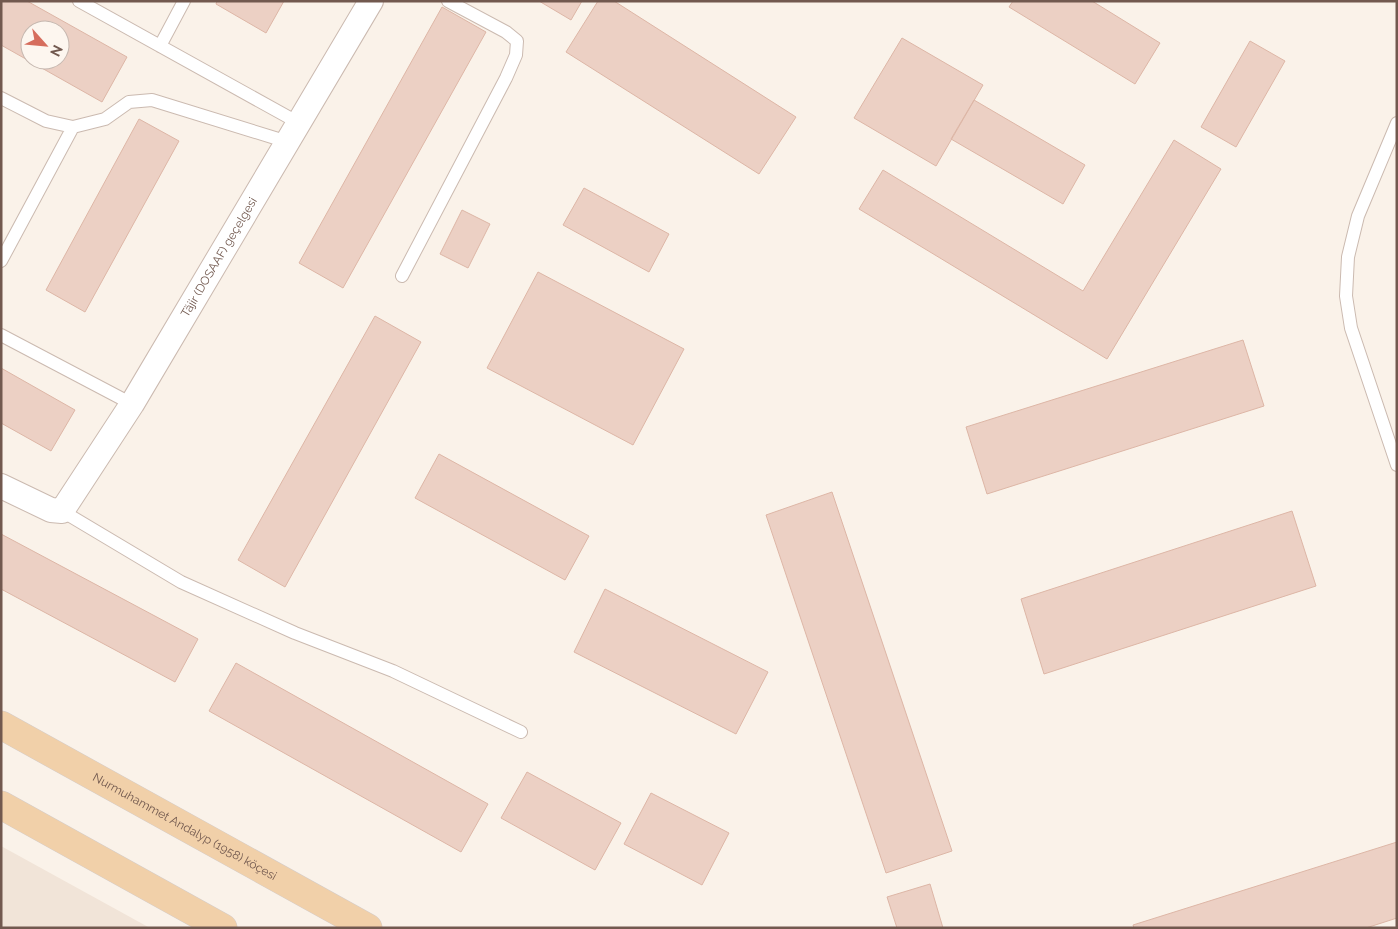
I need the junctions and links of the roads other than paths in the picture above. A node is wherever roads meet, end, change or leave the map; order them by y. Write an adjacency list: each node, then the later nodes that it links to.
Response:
1 (79, 1): 5 (lane)
2 (184, 1): 5 (lane)
3 (371, 1): 9 (street, Täjir (DOSAAF) geçelgesi)
4 (448, 1): 11 (lane)
5 (160, 46): 9 (lane)
6 (1, 98): 8 (lane)
7 (1397, 123): 14 (lane)
8 (73, 127): 9 (lane); 10 (lane)
9 (294, 132): 13 (street, Täjir (DOSAAF) geçelgesi)
10 (1, 261)
11 (402, 276)
12 (1, 335): 13 (lane)
13 (132, 404): 16 (street, Täjir (DOSAAF) geçelgesi)
14 (1397, 465)
15 (1, 486): 16 (street)
16 (62, 511): 18 (lane)
17 (1, 725): 21 (main road, Nurmuhammet Andalyp (1958) köçesi)
18 (521, 732)
19 (1, 805): 20 (main road)
20 (223, 928)
21 (368, 928)

